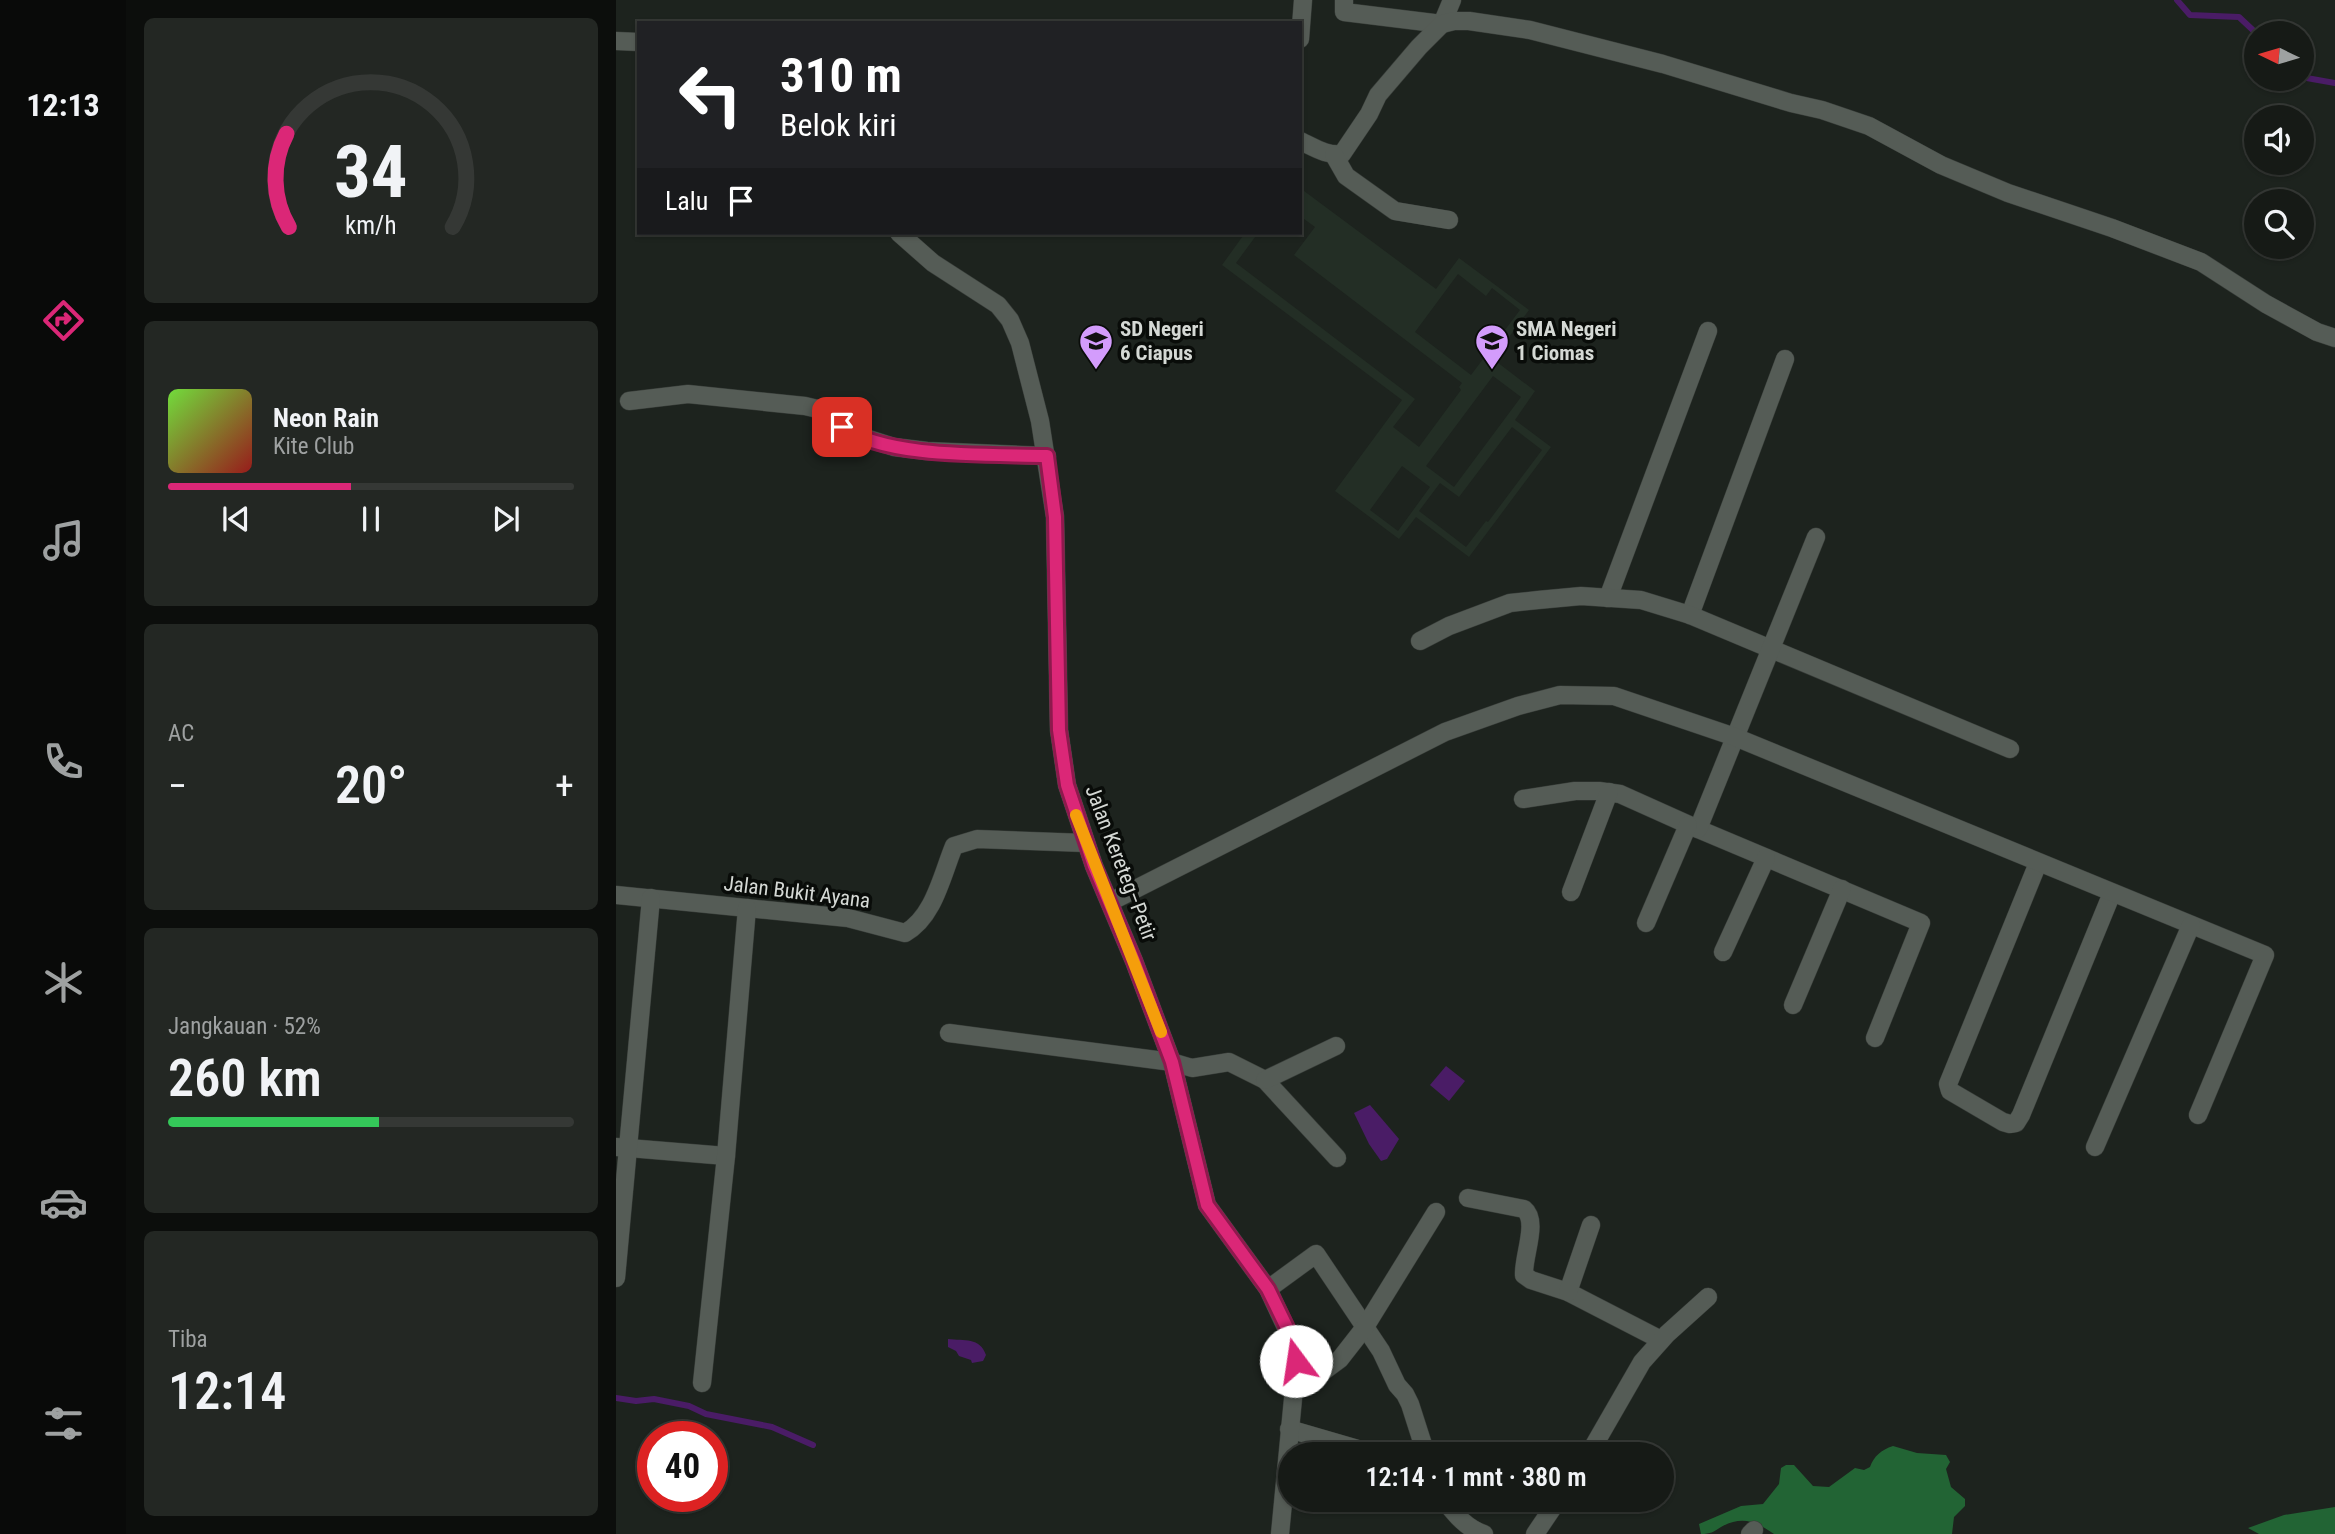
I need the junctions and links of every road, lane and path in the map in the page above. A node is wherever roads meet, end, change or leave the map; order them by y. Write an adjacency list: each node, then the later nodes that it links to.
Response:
1 (1303, 0): 4 (street)
2 (1344, 0): 5 (street)
3 (1452, 0): 5 (street)
4 (1301, 21)
5 (1442, 24): 9 (street); 13 (street)
6 (616, 41): 7 (street)
7 (637, 43)
8 (1302, 142): 9 (street)
9 (1334, 155): 10 (street)
10 (1449, 220)
11 (901, 235): 16 (street, Jalan Kereteg–Petir)
12 (1708, 331): 18 (street)
13 (2335, 338)
14 (1784, 359): 19 (street)
15 (629, 401): 16 (street)
16 (1047, 456): 27 (street, Jalan Kereteg–Petir)
17 (1816, 537): 21 (street)
18 (1608, 598): 19 (street); 20 (street)
19 (1690, 615): 21 (street)
20 (1420, 641)
21 (1771, 648): 22 (street); 23 (street)
22 (1735, 737): 26 (street); 29 (street); 35 (street)
23 (2010, 749)
24 (1609, 792): 25 (street); 26 (street); 31 (street)
25 (1523, 799)
26 (1693, 827): 28 (street); 37 (street)
27 (1085, 842): 35 (street, Jalan Kereteg–Petir); 36 (street, Jalan Bukit Ayana)
28 (1766, 858): 30 (street); 39 (street)
29 (2038, 863): 32 (street); 32 (street)
30 (1842, 890): 40 (street); 42 (street)
31 (1571, 892)
32 (2112, 893): 38 (street)
33 (616, 895): 34 (street, Jalan Bukit Ayana)
34 (651, 898): 36 (street, Jalan Bukit Ayana); 47 (street)
35 (1110, 902): 44 (street, Jalan Kereteg–Petir)
36 (747, 908): 49 (street)
37 (1646, 923)
38 (2191, 925): 46 (street); 48 (street)
39 (1723, 952)
40 (1793, 1005)
41 (949, 1033): 44 (street)
42 (1875, 1038)
43 (1336, 1046): 45 (street)
44 (1172, 1062): 45 (street); 55 (street, Jalan Kereteg–Petir)
45 (1265, 1080): 50 (street)
46 (2198, 1115)
47 (622, 1147): 49 (street); 54 (street)
48 (2095, 1147)
49 (726, 1156): 61 (street)
50 (1337, 1158)
51 (1468, 1198): 56 (street)
52 (1436, 1212): 58 (street)
53 (1591, 1225): 56 (street)
54 (616, 1278)
55 (1268, 1289): 58 (street); 60 (street, Jalan Kereteg–Petir)
56 (1568, 1292): 59 (street)
57 (1708, 1297): 59 (street)
58 (1365, 1327): 60 (street); 64 (street)
59 (1661, 1340): 65 (street)
60 (1295, 1378): 62 (street, Jalan Kereteg–Petir)
61 (702, 1383)
62 (1289, 1429): 63 (street); 68 (street, Jalan Kereteg–Petir)
63 (1334, 1442)
64 (1422, 1442)
65 (1596, 1442)
66 (1454, 1512): 69 (street)
67 (1550, 1512): 70 (street)
68 (1280, 1534)
69 (1484, 1534)
70 (1535, 1534)

